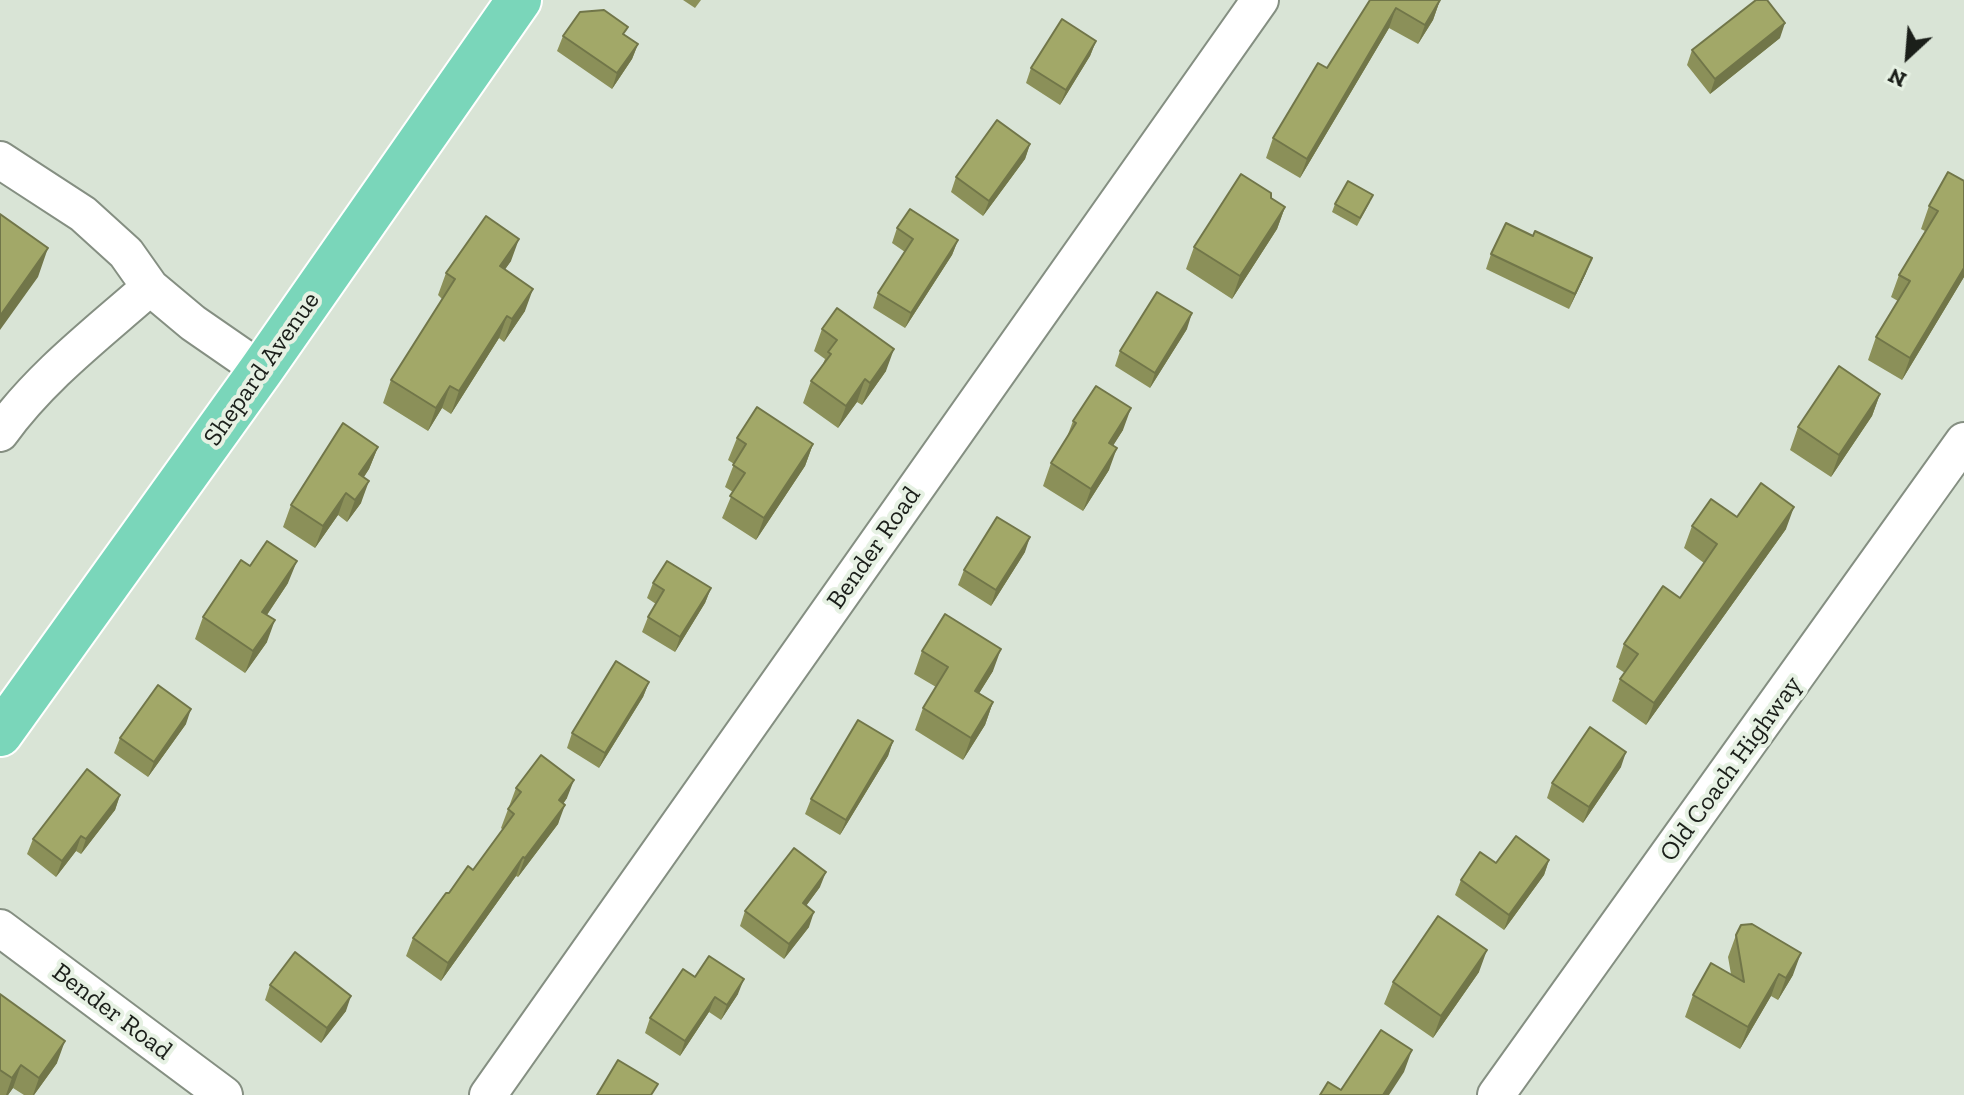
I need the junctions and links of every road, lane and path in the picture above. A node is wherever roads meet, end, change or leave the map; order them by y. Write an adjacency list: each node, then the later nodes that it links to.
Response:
1 (519, 0): 5 (main road, Shepard Avenue)
2 (1260, 0): 11 (street, Bender Road)
3 (0, 160): 4 (street)
4 (150, 287): 5 (street); 6 (street)
5 (261, 370): 8 (main road, Shepard Avenue)
6 (0, 433)
7 (1964, 441): 12 (street, Old Coach Highway)
8 (0, 734)
9 (0, 928): 10 (street, Bender Road)
10 (224, 1095)
11 (488, 1095)
12 (1496, 1095)

